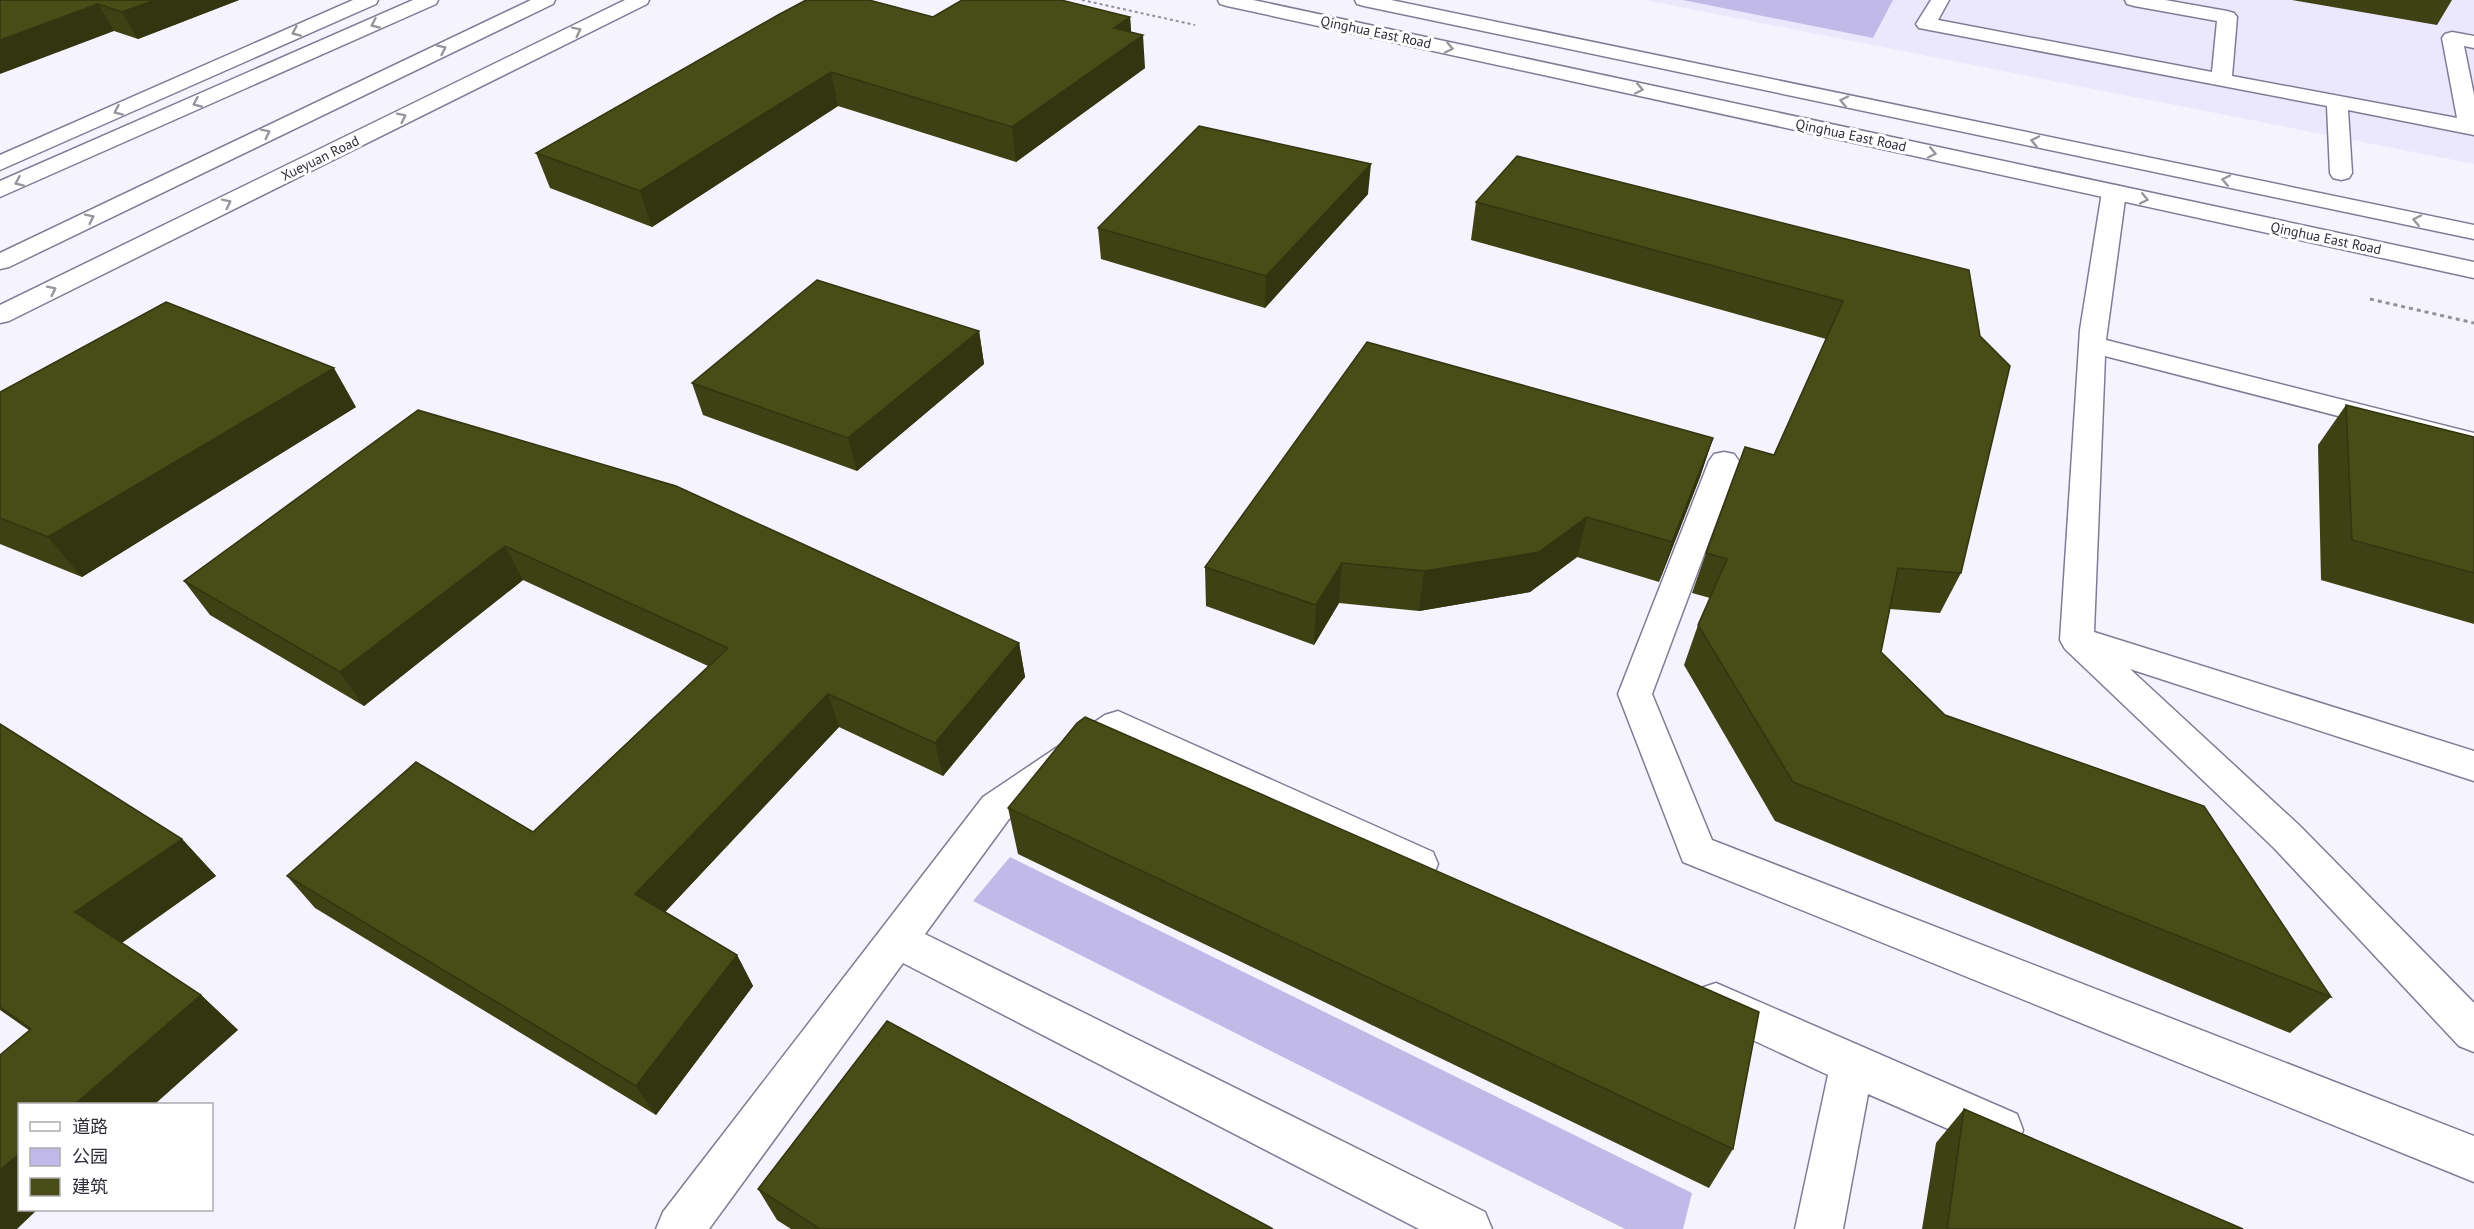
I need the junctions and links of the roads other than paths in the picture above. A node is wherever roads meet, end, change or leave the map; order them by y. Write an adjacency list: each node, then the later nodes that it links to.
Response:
1 (369, 0): 13 (main road, one-way to 13)
2 (429, 0): 15 (main road, one-way to 15)
3 (546, 0): 18 (main road, one-way to 3)
4 (640, 0): 20 (main road, Xueyuan Road, one-way to 4)
5 (1227, 0): 16 (main road, Qinghua East Road, one-way to 16)
6 (1364, 0): 17 (main road, Qinghua East Road, one-way to 6)
7 (1940, 0): 10 (main road)
8 (2134, 0): 10 (main road)
9 (2474, 42): 12 (main road)
10 (2221, 80): 11 (main road)
11 (2337, 102): 12 (main road); 14 (main road)
12 (2472, 128)
13 (0, 163)
14 (2341, 173)
15 (0, 190)
16 (2114, 192): 19 (main road, Qinghua East Road, one-way to 19); 21 (main road)
17 (2474, 232)
18 (0, 262)
19 (2474, 270)
20 (0, 315)
21 (2092, 345): 22 (main road); 24 (main road)
22 (2474, 442)
23 (1724, 461): 32 (main road)
24 (2077, 640): 25 (main road); 29 (main road)
25 (2474, 765)
26 (1452, 880): 27 (main road)
27 (897, 940): 33 (main road); 34 (main road)
28 (1679, 985): 30 (main road)
29 (2474, 1032)
30 (1851, 1065): 31 (main road); 35 (main road)
31 (2033, 1144)
32 (2474, 1159)
33 (680, 1229)
34 (1468, 1229)
35 (1819, 1229)

